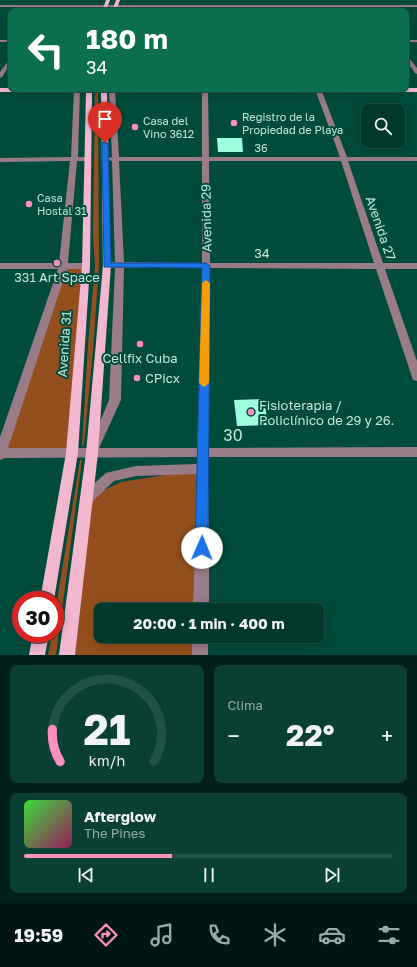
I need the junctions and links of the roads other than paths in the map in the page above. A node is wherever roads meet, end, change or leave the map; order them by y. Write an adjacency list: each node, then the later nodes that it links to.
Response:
1 (52, 0): 4 (street)
2 (368, 0): 5 (street)
3 (0, 6): 4 (street)
4 (47, 6): 7 (street)
5 (372, 6): 6 (street); 8 (street)
6 (417, 6)
7 (78, 8)
8 (317, 8)
9 (409, 60): 11 (street)
10 (8, 64): 12 (street)
11 (417, 72)
12 (0, 76)
13 (77, 92): 19 (street, Avenida 31)
14 (89, 92): 20 (main road, Avenida 31)
15 (108, 92): 22 (street)
16 (108, 92): 21 (main road)
17 (205, 92): 23 (street, Avenida 29)
18 (319, 92): 24 (street, Avenida 27)
19 (74, 159): 20 (street); 26 (street); 29 (street, Avenida 31)
20 (88, 159): 30 (main road, Avenida 31)
21 (105, 159): 22 (street, 36); 27 (main road)
22 (116, 159): 23 (street, 36); 31 (street)
23 (205, 159): 24 (street, 36); 32 (street, Avenida 29)
24 (344, 159): 25 (street, 36); 33 (street, Avenida 27)
25 (417, 159)
26 (0, 160)
27 (107, 265): 31 (street, 34); 39 (main road)
28 (0, 266): 29 (street)
29 (62, 266): 30 (street); 40 (street, Avenida 31)
30 (86, 266): 38 (main road, Avenida 31)
31 (120, 266): 32 (street, 34); 39 (street)
32 (206, 266): 33 (street, 34); 36 (street, Avenida 29)
33 (381, 266): 34 (street, 34); 35 (street, Avenida 27)
34 (417, 266)
35 (417, 377)
36 (203, 452): 37 (street, 30); 39 (street, 30); 41 (street, Avenida 29)
37 (417, 452)
38 (72, 453): 39 (street, 30); 40 (street, 30); 43 (main road, Avenida 31)
39 (92, 453): 42 (main road)
40 (0, 454)
41 (203, 469): 42 (street); 44 (street, Avenida 29)
42 (87, 498): 48 (main road)
43 (49, 591)
44 (201, 603)
45 (39, 643): 47 (main road)
46 (200, 643): 49 (street)
47 (37, 655)
48 (68, 655)
49 (200, 655)

